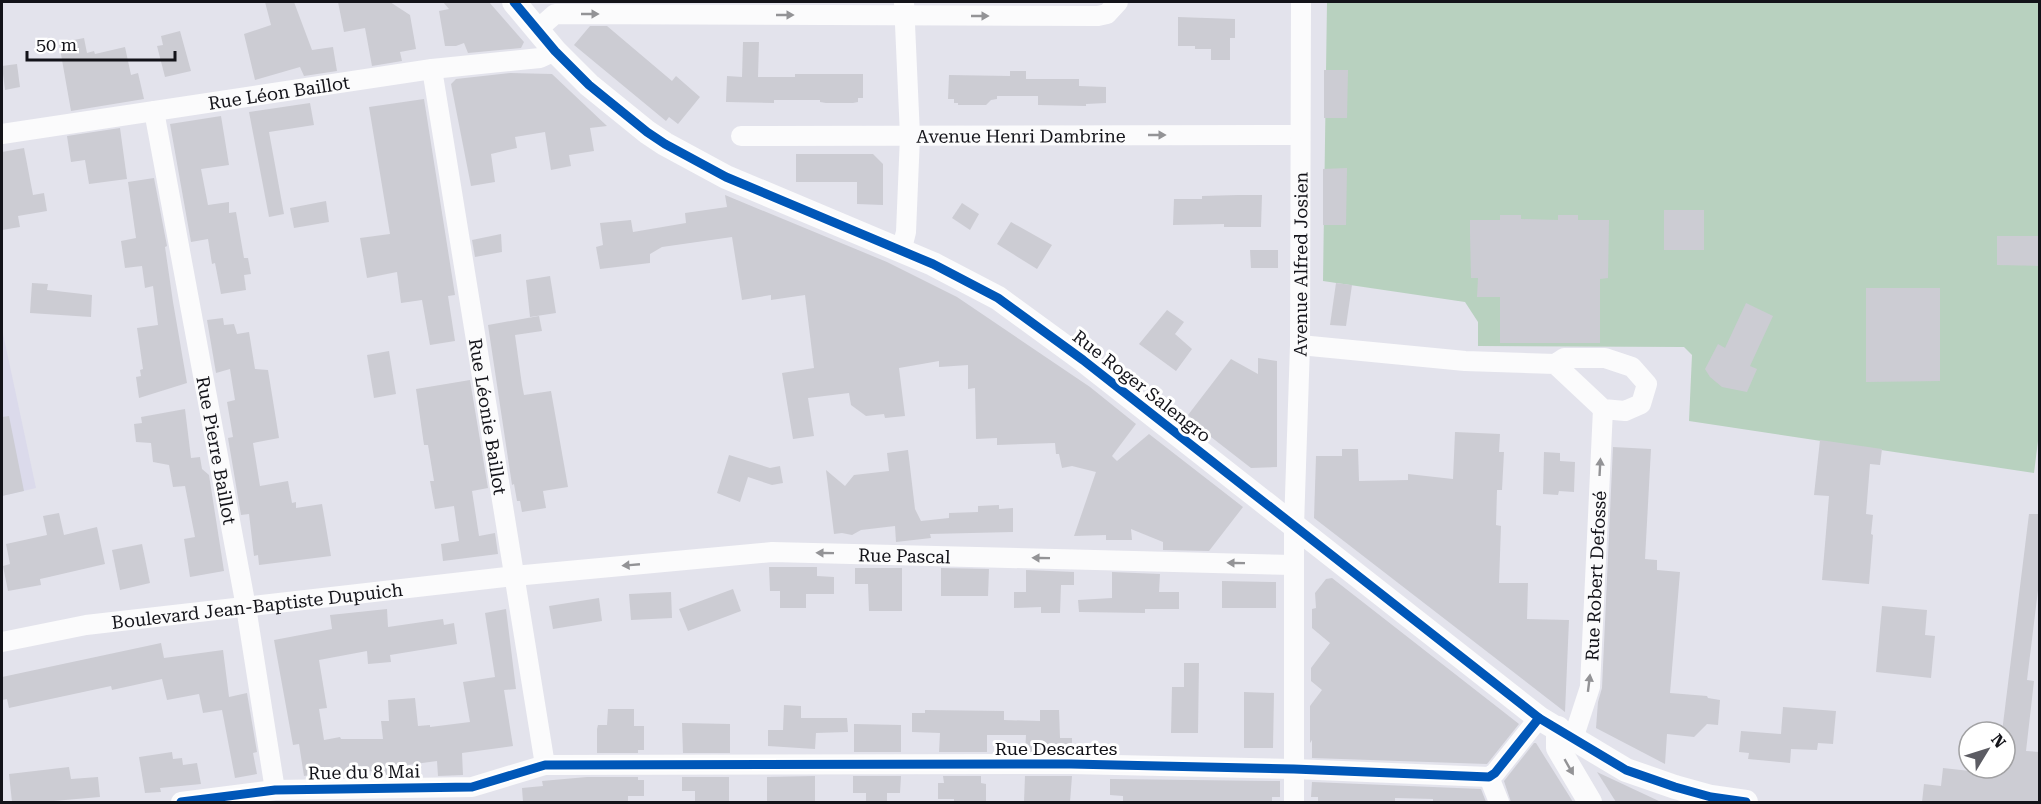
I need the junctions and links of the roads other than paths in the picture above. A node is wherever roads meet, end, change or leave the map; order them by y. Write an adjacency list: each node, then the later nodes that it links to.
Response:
1 (514, 2): 5 (street, Rue Roger Salengro)
2 (1301, 2): 10 (street, Avenue Alfred Josien)
3 (1112, 8): 4 (street, one-way to 3)
4 (904, 9): 5 (street, one-way to 4); 12 (street)
5 (546, 15): 6 (street, Rue Roger Salengro)
6 (555, 51): 7 (street, Rue Léon Baillot); 13 (street, Rue Roger Salengro)
7 (432, 69): 8 (street, Rue Léon Baillot); 19 (street, Rue Léonie Baillot)
8 (154, 111): 9 (street, Rue Léon Baillot); 20 (street, Rue Pierre Baillot)
9 (2, 134)
10 (1300, 135): 12 (street, Avenue Henri Dambrine, one-way to 10); 14 (street, Avenue Alfred Josien)
11 (741, 136): 12 (street, Avenue Henri Dambrine)
12 (910, 136): 13 (street)
13 (901, 252): 17 (street, Rue Roger Salengro)
14 (1300, 345): 15 (street); 17 (street, Avenue Alfred Josien)
15 (1556, 364): 16 (street); 16 (street)
16 (1603, 410): 22 (street, Rue Robert Defossé, one-way to 16)
17 (1294, 526): 18 (street, Avenue Alfred Josien); 22 (street, Rue Roger Salengro)
18 (1294, 565): 19 (street, Rue Pascal, one-way to 19); 24 (street, Avenue Alfred Josien)
19 (514, 576): 20 (street, Boulevard Jean-Baptiste Dupuich); 23 (street, Rue Léonie Baillot)
20 (246, 607): 21 (street, Boulevard Jean-Baptiste Dupuich); 26 (street, Rue Pierre Baillot)
21 (2, 642)
22 (1556, 728): 25 (street); 30 (street, one-way to 30); 31 (street, Rue Roger Salengro)
23 (545, 765): 24 (street, Rue Descartes); 26 (street, Rue du 8 Mai)
24 (1294, 769): 25 (street, Rue Descartes); 28 (street, Avenue Alfred Josien)
25 (1489, 777): 29 (street)
26 (275, 790): 27 (street, Rue du 8 Mai)
27 (181, 802)
28 (1294, 802)
29 (1499, 802)
30 (1590, 802)
31 (1746, 802)

